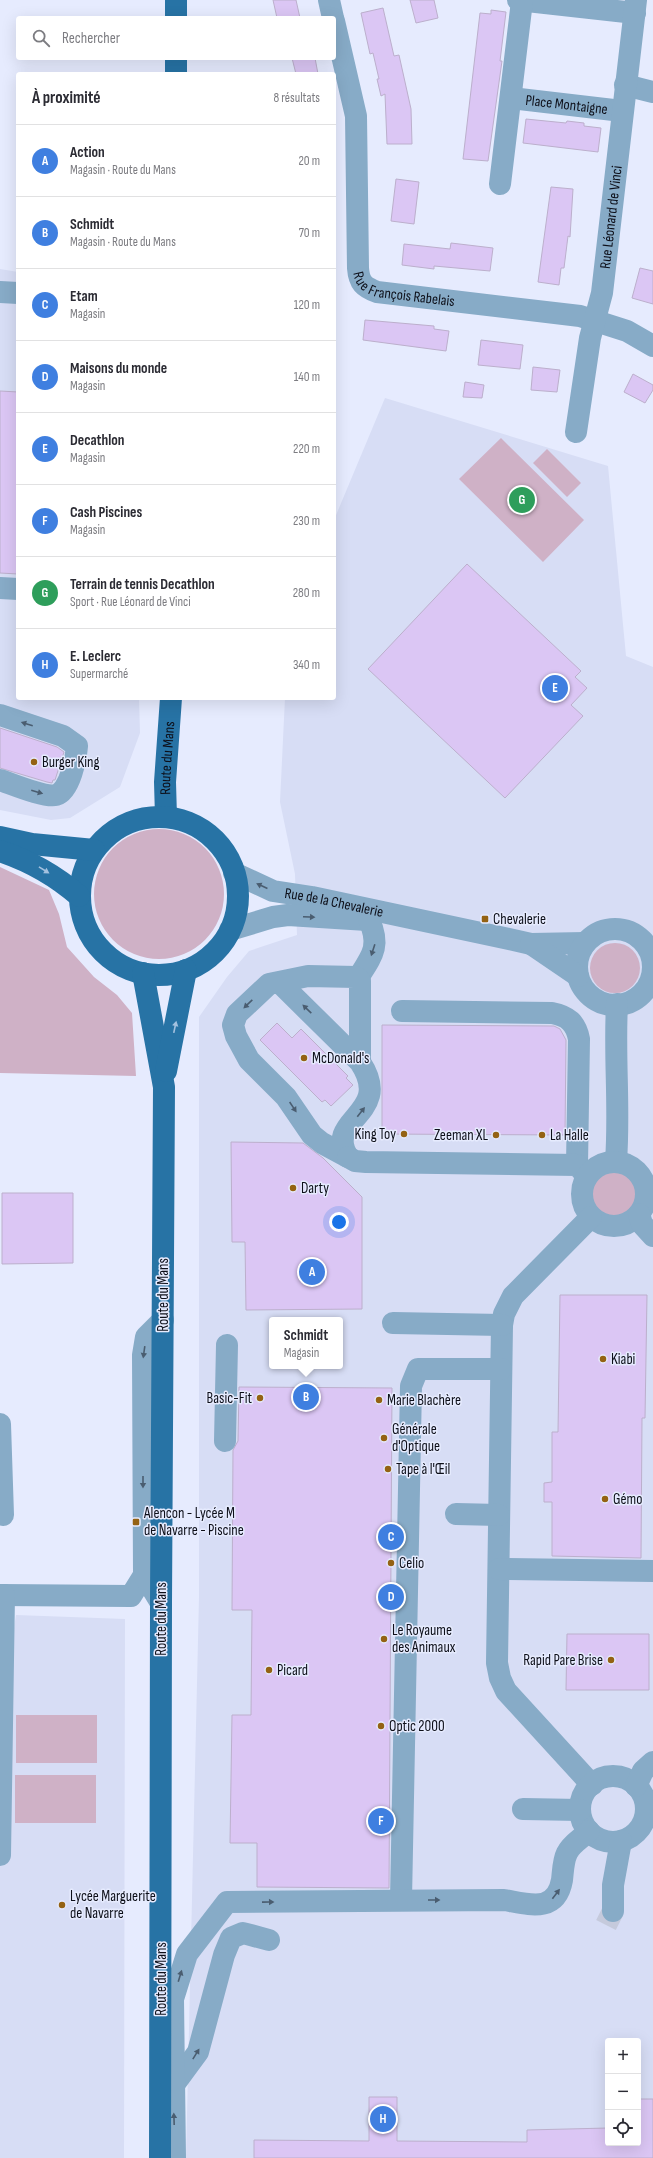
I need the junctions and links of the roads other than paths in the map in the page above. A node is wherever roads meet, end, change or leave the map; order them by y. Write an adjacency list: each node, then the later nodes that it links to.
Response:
1 (176, 0): 5 (main road)
2 (329, 0): 6 (street)
3 (520, 0): 4 (street); 12 (street, Place Montaigne)
4 (635, 6): 10 (street, Rue Léonard de Vinci)
5 (176, 16)
6 (333, 16)
7 (336, 30): 17 (street, Rue François Rabelais)
8 (176, 60): 9 (main road)
9 (176, 72)
10 (625, 85): 11 (street); 13 (street, Rue Léonard de Vinci)
11 (653, 92)
12 (511, 98): 13 (street, Place Montaigne); 14 (street, Place Montaigne)
13 (622, 111): 17 (street, Rue Léonard de Vinci)
14 (500, 184)
15 (0, 292): 16 (street)
16 (16, 293)
17 (595, 321): 18 (street, Rue François Rabelais); 19 (street, Rue Léonard de Vinci)
18 (653, 346)
19 (576, 432)
20 (0, 588): 21 (street)
21 (16, 589)
22 (171, 700): 25 (main road, Route du Mans)
23 (0, 715): 24 (street, one-way to 23)
24 (0, 780)
25 (166, 817): 27 (main road); 29 (main road)
26 (0, 837): 27 (main road)
27 (94, 850): 30 (main road)
28 (0, 851): 30 (main road, one-way to 30)
29 (234, 873): 32 (street, Rue de la Chevalerie, one-way to 29); 33 (main road)
30 (80, 896): 37 (main road)
31 (369, 920): 32 (street, Rue de la Chevalerie); 33 (street, Rue de la Chevalerie, one-way to 31); 40 (street, one-way to 40)
32 (436, 924): 34 (street, Rue de la Chevalerie)
33 (230, 930): 36 (main road)
34 (531, 944): 35 (street, Rue de la Chevalerie); 39 (street, Rue de la Chevalerie)
35 (585, 944): 38 (street); 39 (street)
36 (186, 970): 37 (main road); 45 (main road, Route du Mans, one-way to 36)
37 (143, 973): 45 (main road, Route du Mans)
38 (652, 975): 42 (street)
39 (578, 976): 42 (street)
40 (358, 978): 41 (street); 44 (street)
41 (279, 982): 44 (street, one-way to 41); 46 (street, one-way to 46)
42 (617, 1004): 47 (street)
43 (402, 1011): 48 (street)
44 (360, 1062): 46 (street, one-way to 44)
45 (164, 1079): 52 (main road, Route du Mans)
46 (348, 1157): 48 (street)
47 (616, 1161): 48 (street); 49 (street)
48 (582, 1171): 50 (street)
49 (639, 1214): 50 (street); 51 (street)
50 (591, 1217): 54 (street)
51 (653, 1236)
52 (163, 1320): 64 (street, one-way to 64); 66 (main road, Route du Mans)
53 (393, 1323): 54 (street)
54 (502, 1325): 56 (street)
55 (227, 1345): 58 (street)
56 (501, 1369): 61 (street); 75 (street)
57 (0, 1424): 60 (street)
58 (225, 1441)
59 (456, 1514): 61 (street)
60 (4, 1515)
61 (499, 1515): 62 (street)
62 (499, 1569): 63 (street); 68 (street)
63 (653, 1571)
64 (144, 1575): 65 (street); 66 (street)
65 (2, 1595): 74 (street)
66 (160, 1603): 79 (main road, Route du Mans)
67 (653, 1762): 69 (street)
68 (592, 1785): 69 (street); 71 (street)
69 (636, 1786): 72 (street)
70 (523, 1809): 71 (street)
71 (580, 1810): 73 (street)
72 (648, 1829): 73 (street)
73 (604, 1837): 75 (street, one-way to 73); 76 (street)
74 (0, 1855)
75 (401, 1900): 78 (street, one-way to 75)
76 (608, 1911)
77 (269, 1940): 78 (street, one-way to 77)
78 (173, 2086): 80 (street, one-way to 78)
79 (160, 2158)
80 (175, 2158)

